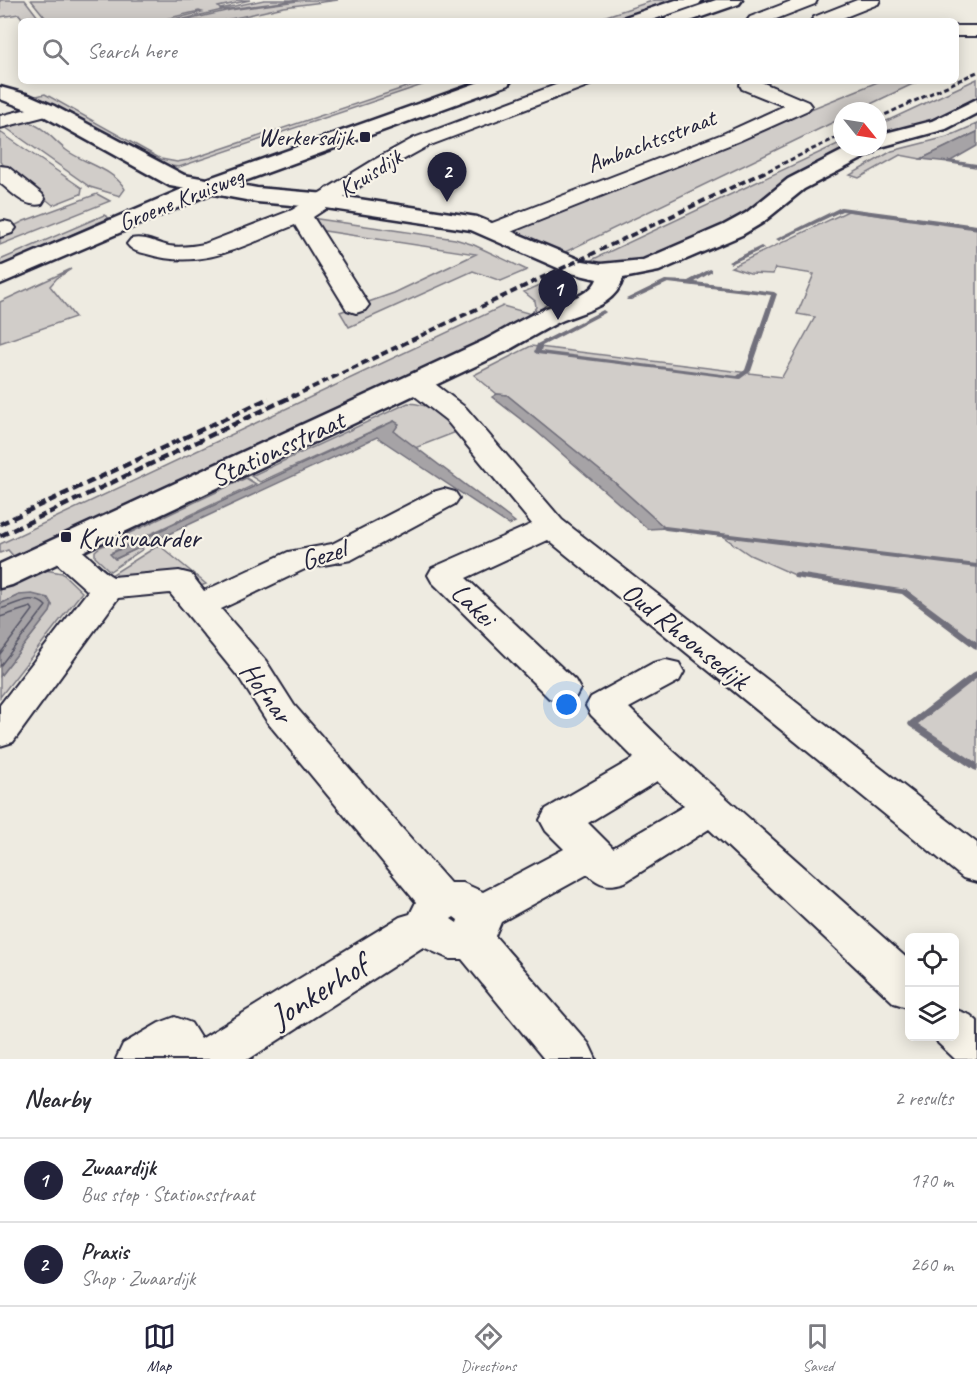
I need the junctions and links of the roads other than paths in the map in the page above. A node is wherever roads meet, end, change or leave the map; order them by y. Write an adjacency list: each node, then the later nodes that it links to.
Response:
1 (693, 0): 5 (street)
2 (733, 0): 6 (street)
3 (809, 0): 7 (street)
4 (872, 0): 8 (street)
5 (641, 18)
6 (682, 18)
7 (764, 18)
8 (827, 18)
9 (959, 31): 10 (street)
10 (977, 31)
11 (448, 84): 23 (street, Groene Kruisweg)
12 (492, 84): 23 (street, Groene Kruisweg)
13 (575, 84): 25 (street, Kruisdijk)
14 (749, 84): 27 (street, Ambachtsstraat)
15 (0, 93): 18 (street)
16 (0, 98): 18 (street)
17 (977, 105): 20 (street)
18 (40, 112): 19 (street); 23 (street)
19 (0, 122)
20 (887, 139)
21 (850, 156): 30 (street)
22 (0, 172): 24 (street)
23 (186, 187): 25 (street); 29 (street, Groene Kruisweg); 31 (street, Groene Kruisweg)
24 (34, 199)
25 (326, 201): 26 (street, Kruisdijk); 27 (street)
26 (302, 215): 28 (street); 32 (street)
27 (495, 230): 30 (street)
28 (139, 244)
29 (0, 255)
30 (601, 271): 33 (street, Stationsstraat)
31 (0, 276)
32 (356, 305)
33 (416, 383): 35 (street, Oud Rhoonsedijk); 36 (street, Stationsstraat)
34 (444, 498): 39 (street, Gezel)
35 (551, 527): 41 (street, Lakei); 46 (street, Oud Rhoonsedijk)
36 (60, 549): 37 (street, Stationsstraat); 38 (street)
37 (0, 577)
38 (108, 588): 39 (street, Hofnar); 42 (street)
39 (200, 606): 47 (street, Hofnar)
40 (666, 672): 43 (street)
41 (562, 689)
42 (0, 732)
43 (660, 761): 44 (street); 45 (street)
44 (712, 807): 45 (street); 48 (street)
45 (592, 853): 47 (street, Jonkerhof)
46 (977, 866)
47 (455, 919): 53 (street, Jonkerhof); 54 (street, Hofnar)
48 (907, 987)
49 (959, 1034): 50 (street)
50 (977, 1050)
51 (139, 1059): 52 (street)
52 (188, 1059)
53 (208, 1059)
54 (573, 1059)

